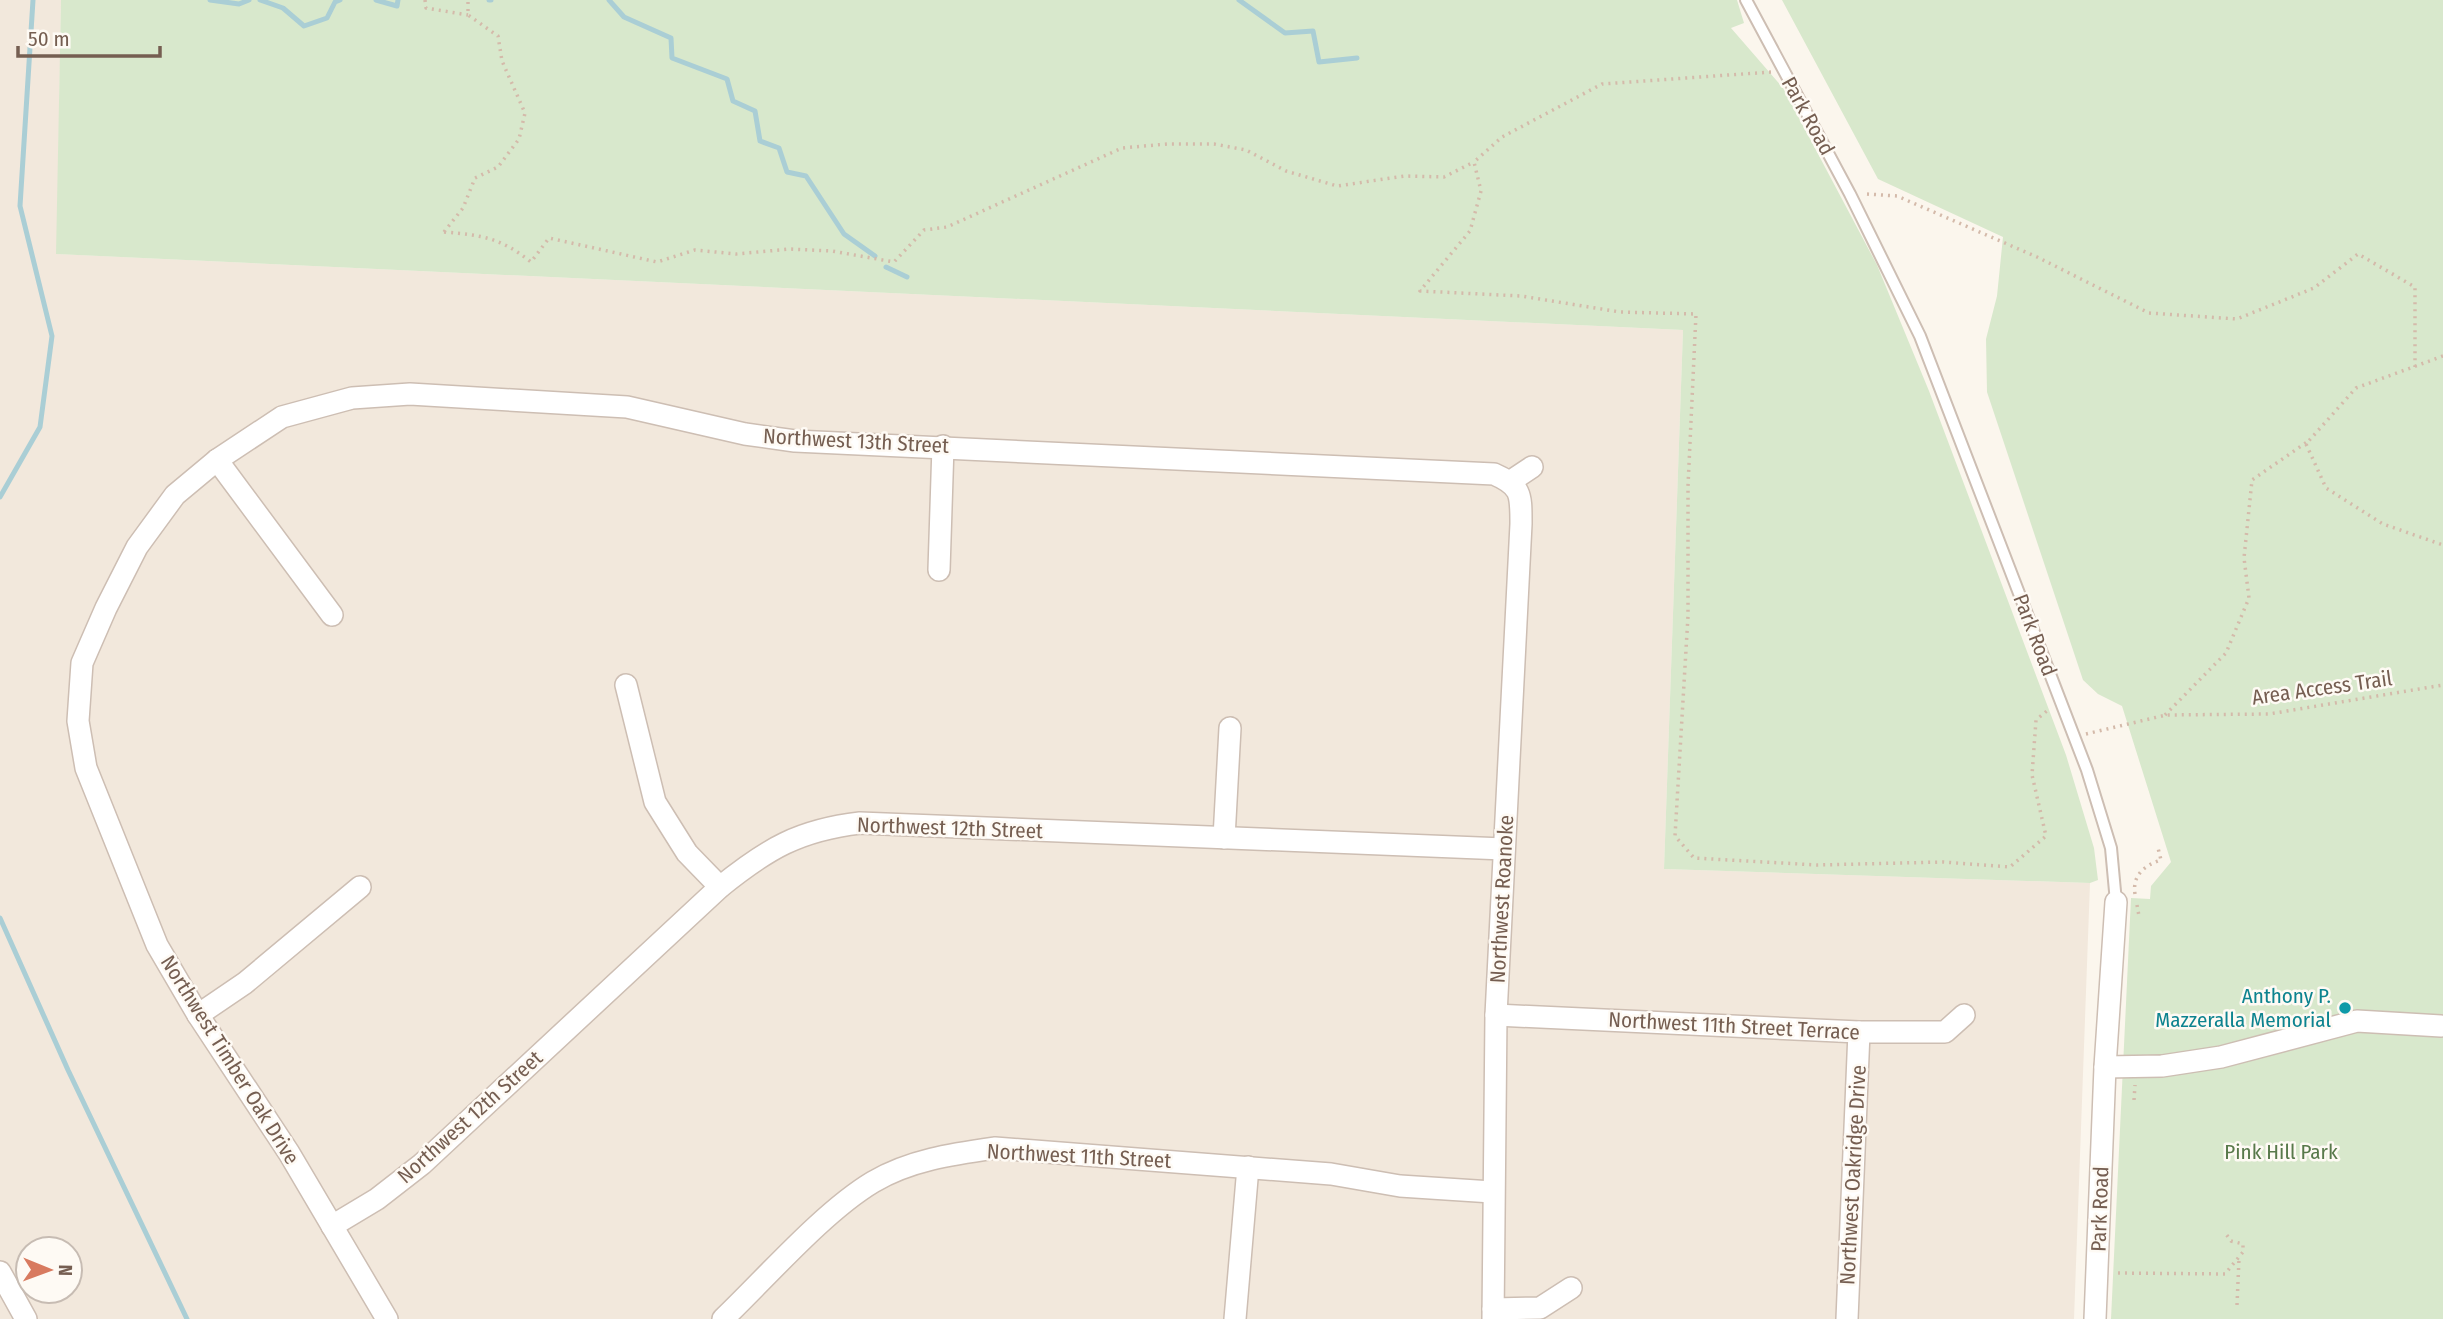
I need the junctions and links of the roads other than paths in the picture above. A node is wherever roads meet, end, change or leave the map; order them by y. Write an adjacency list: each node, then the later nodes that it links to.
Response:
1 (1746, 0): 14 (lane, Park Road)
2 (943, 446): 3 (street, Northwest 13th Street); 5 (street, Northwest 13th Street); 6 (street)
3 (217, 460): 7 (street); 15 (street, Northwest Timber Oak Drive)
4 (1532, 467): 5 (street)
5 (1511, 481): 11 (street, Northwest Roanoke)
6 (939, 570)
7 (332, 615)
8 (626, 685): 13 (street)
9 (1230, 728): 10 (street)
10 (1224, 838): 11 (street, Northwest 12th Street); 13 (street, Northwest 12th Street)
11 (1504, 849): 16 (street, Northwest Roanoke)
12 (360, 887): 15 (street)
13 (720, 887): 23 (street, Northwest 12th Street)
14 (2116, 902): 20 (street, Park Road)
15 (198, 1015): 23 (street, Northwest Timber Oak Drive)
16 (1496, 1015): 19 (street, Northwest 11th Street Terrace); 22 (street, Northwest Roanoke)
17 (1965, 1015): 19 (street, Northwest 11th Street Terrace)
18 (2442, 1027): 20 (street)
19 (1859, 1032): 31 (street, Northwest Oakridge Drive)
20 (2105, 1067): 32 (street, Park Road)
21 (1248, 1167): 22 (street, Northwest 11th Street); 29 (street, Northwest 11th Street); 30 (street)
22 (1492, 1192): 26 (street, Northwest Roanoke)
23 (332, 1226): 28 (street, Northwest Timber Oak Drive)
24 (0, 1272): 27 (street)
25 (1571, 1288): 26 (street)
26 (1493, 1314)
27 (26, 1319)
28 (387, 1319)
29 (723, 1319)
30 (1235, 1319)
31 (1847, 1319)
32 (2095, 1319)

